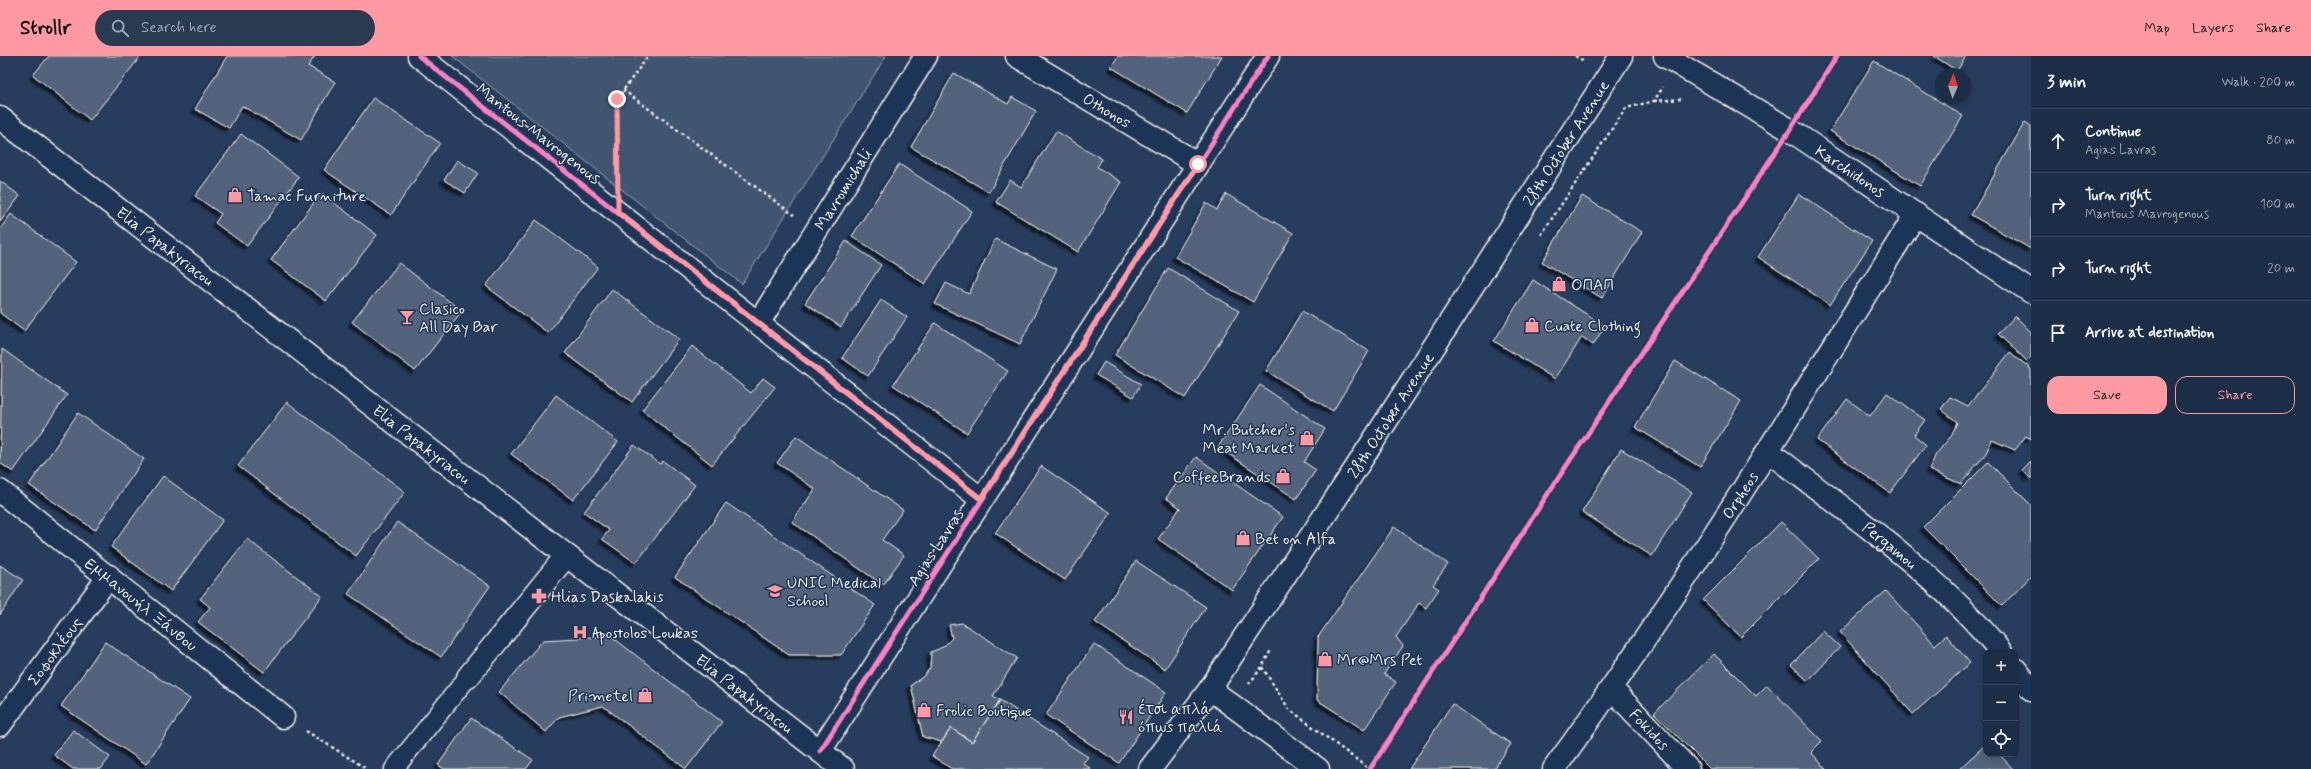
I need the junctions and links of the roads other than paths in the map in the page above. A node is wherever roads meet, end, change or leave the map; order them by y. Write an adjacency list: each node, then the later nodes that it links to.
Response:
1 (419, 56): 11 (street, Mantous Mavrogenous)
2 (926, 56): 11 (street, Mavromichali)
3 (1017, 56): 8 (street, Othonos)
4 (1268, 56): 8 (street, Agias Lavras)
5 (1621, 56): 20 (street, 28th October Avenue)
6 (1665, 56): 9 (street, Karchidonos)
7 (0, 118): 15 (street, Elia Papakyriacou)
8 (1198, 164): 14 (street, Agias Lavras)
9 (1916, 214): 10 (street, Karchidonos); 12 (street, Orpheos)
10 (2031, 292)
11 (759, 322): 14 (street, Mantous Mavrogenous)
12 (1768, 451): 17 (street, Pergamou); 21 (street, Orpheos)
13 (0, 491): 16 (street, Εμμανουήλ Ξάνθου)
14 (981, 499): 25 (street, Agias Lavras)
15 (566, 556): 19 (street); 25 (street, Elia Papakyriacou)
16 (109, 576): 23 (street, Εμμανουήλ Ξάνθου); 24 (street, Σοφοκλέους)
17 (1999, 649)
18 (2019, 674): 22 (street)
19 (468, 677): 26 (lane)
20 (1210, 689): 28 (street, 28th October Avenue); 29 (street)
21 (1612, 689): 30 (street, Orpheos); 31 (street, Fokidos)
22 (2031, 689)
23 (283, 717)
24 (0, 724)
25 (820, 750): 27 (street, Elia Papakyriacou)
26 (394, 769)
27 (843, 769)
28 (1150, 769)
29 (1318, 769)
30 (1554, 769)
31 (1688, 769)

